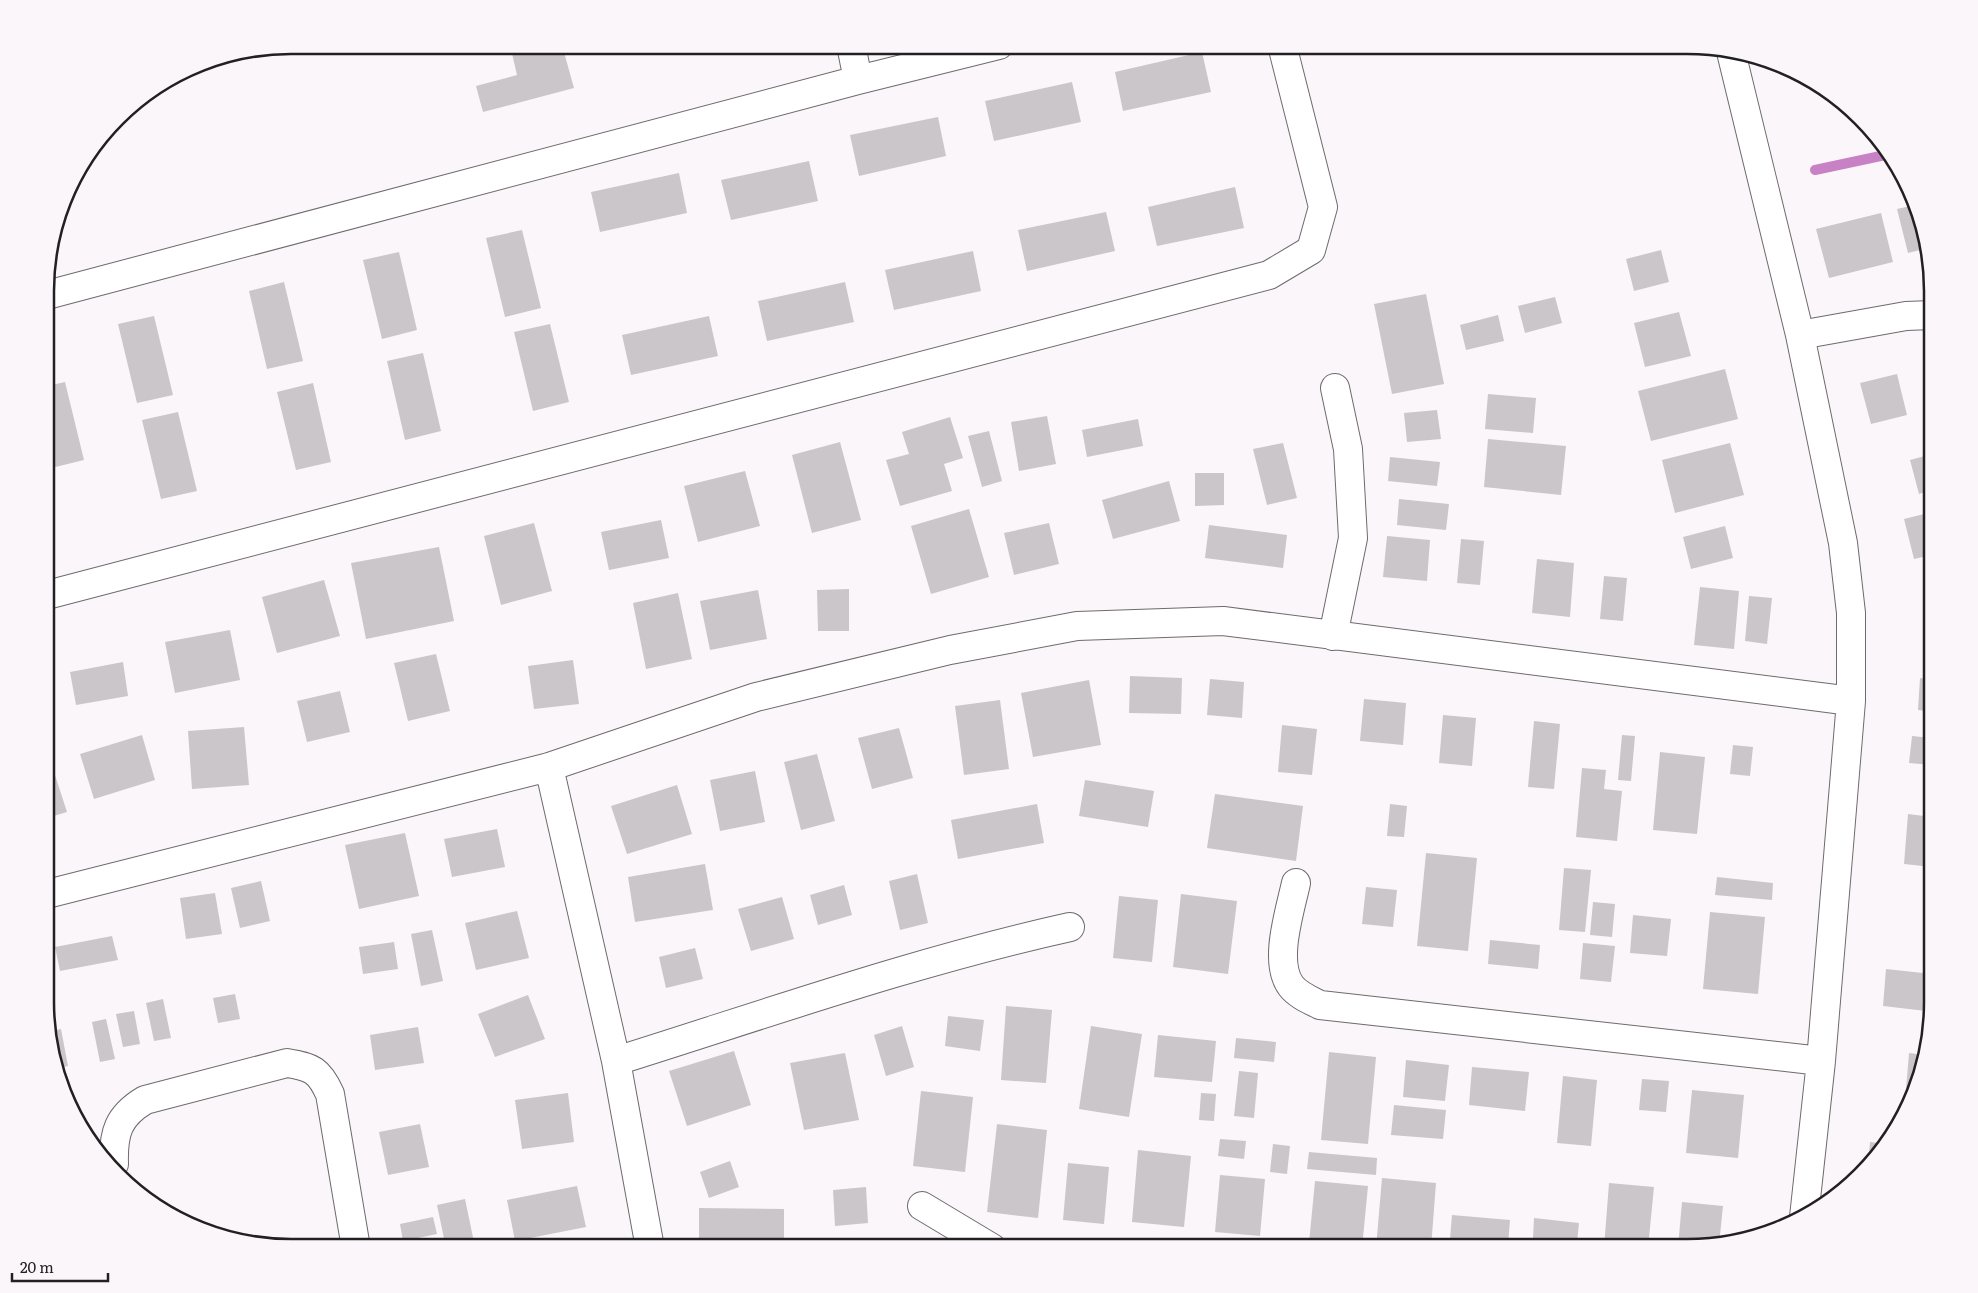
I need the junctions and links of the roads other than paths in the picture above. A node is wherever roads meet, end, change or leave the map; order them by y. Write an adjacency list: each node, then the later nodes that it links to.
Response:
1 (853, 54): 5 (street)
2 (963, 54): 5 (street)
3 (1284, 54): 10 (street)
4 (1733, 58): 8 (street)
5 (858, 80): 6 (street)
6 (54, 293)
7 (1924, 315): 8 (street)
8 (1800, 335): 12 (street)
9 (1335, 388): 11 (street)
10 (54, 593)
11 (1334, 636): 12 (street); 13 (street)
12 (1851, 701): 18 (street)
13 (549, 766): 15 (street); 17 (street)
14 (1296, 883): 18 (street)
15 (54, 892)
16 (1070, 927): 17 (street)
17 (616, 1061): 23 (street)
18 (1821, 1061): 21 (street)
19 (114, 1159): 22 (street)
20 (922, 1206): 24 (street)
21 (1805, 1207)
22 (354, 1239)
23 (648, 1239)
24 (977, 1239)

